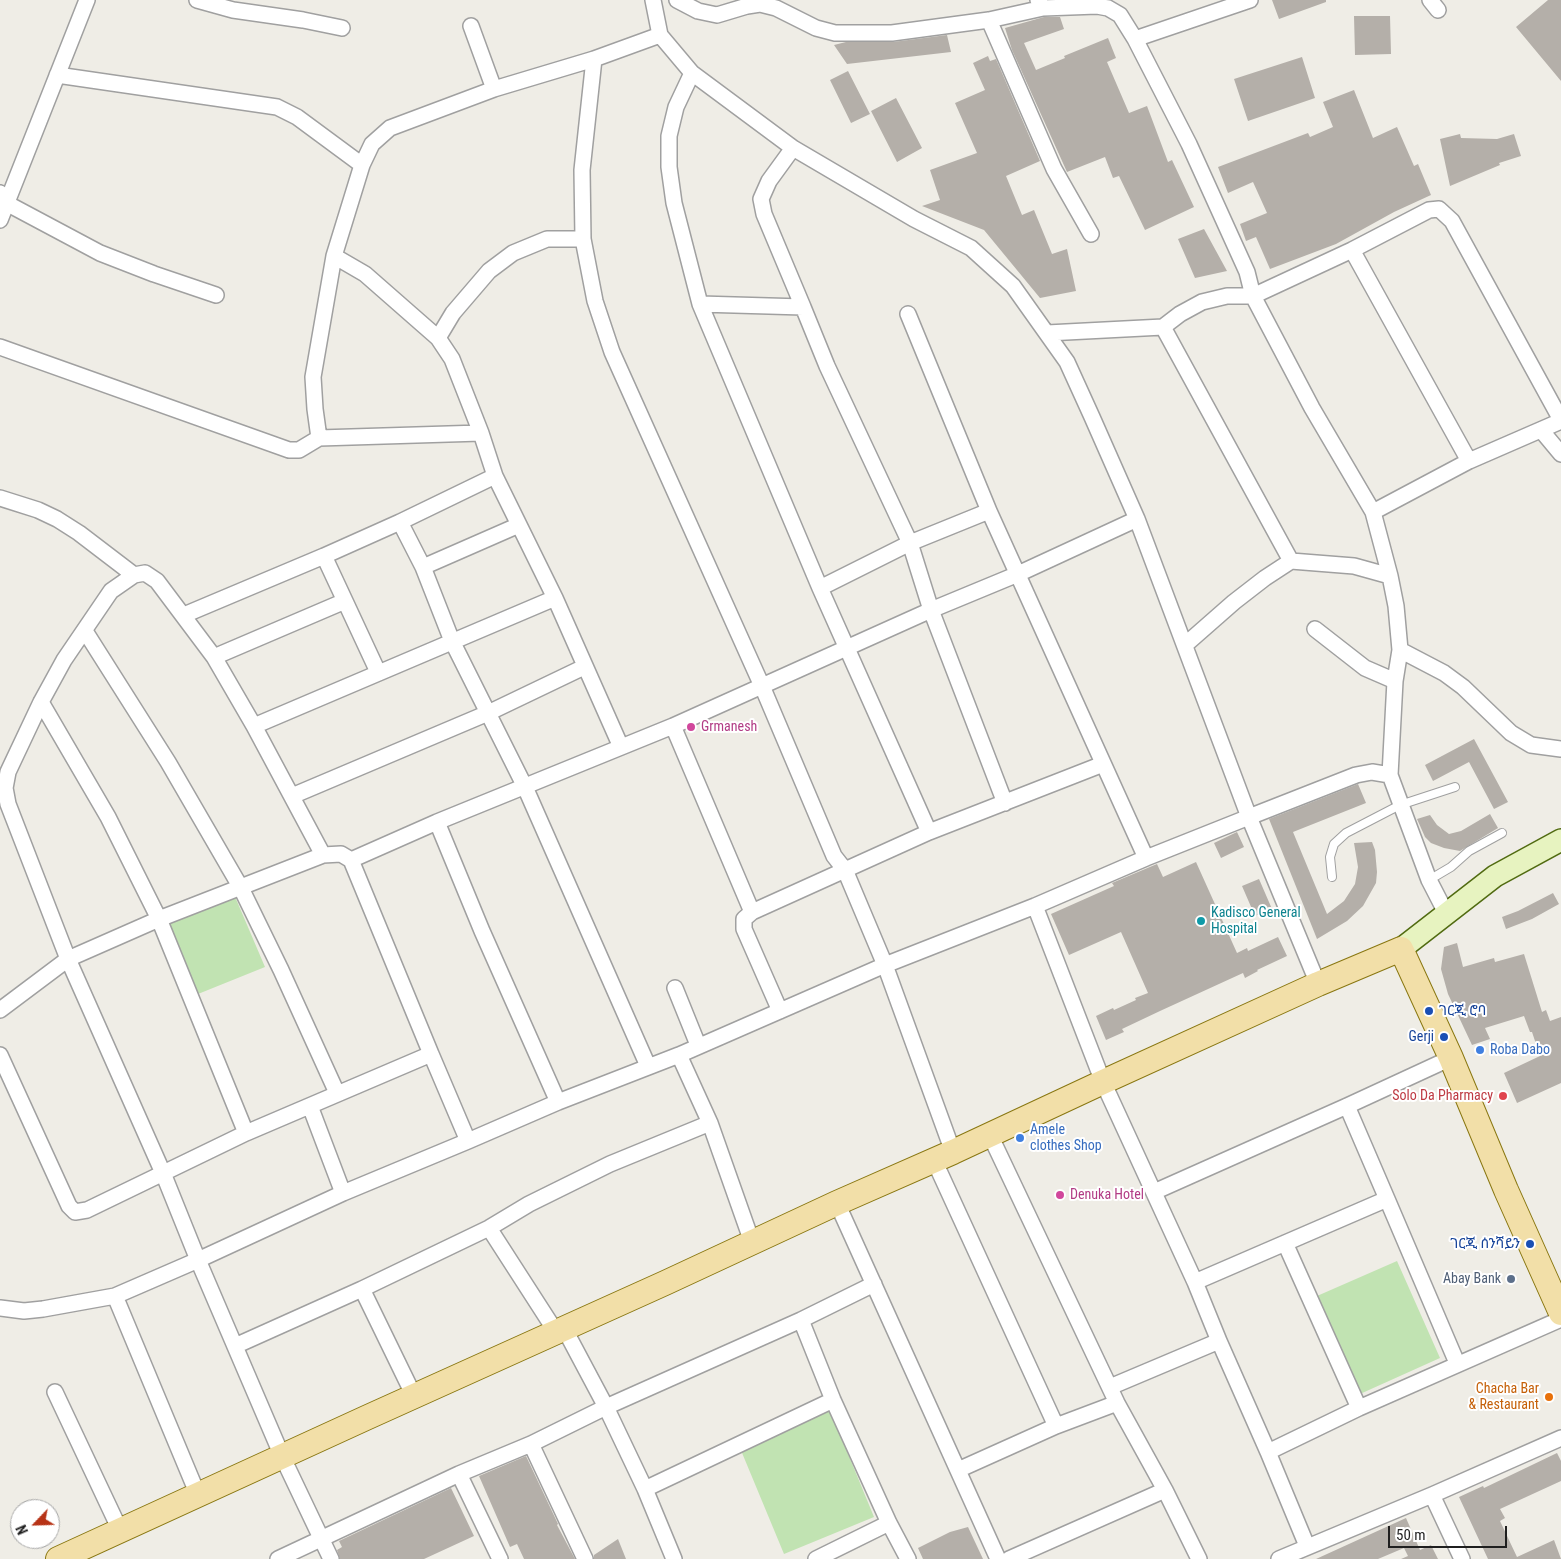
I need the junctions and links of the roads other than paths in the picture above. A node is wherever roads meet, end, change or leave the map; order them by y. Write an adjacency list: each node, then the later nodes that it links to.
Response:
1 (87, 0): 15 (street)
2 (197, 0): 10 (street)
3 (653, 0): 11 (street)
4 (677, 0): 6 (street)
5 (1250, 0): 12 (street)
6 (774, 4): 8 (street)
7 (1040, 4): 8 (street); 12 (street)
8 (989, 20): 21 (street)
9 (471, 26): 16 (street)
10 (342, 28)
11 (660, 34): 13 (street); 14 (street)
12 (1135, 39): 26 (street)
13 (594, 58): 16 (street); 22 (street)
14 (692, 73): 17 (street); 27 (street)
15 (57, 75): 18 (street); 19 (street)
16 (494, 89): 18 (street)
17 (793, 148): 28 (street); 31 (street)
18 (362, 165): 24 (street)
19 (4, 199): 20 (street); 25 (street)
20 (0, 220)
21 (1091, 234)
22 (583, 239): 32 (street); 69 (street)
23 (1352, 250): 26 (street); 34 (street); 39 (street)
24 (334, 256): 32 (street); 37 (street)
25 (216, 296)
26 (1253, 296): 30 (street); 43 (street)
27 (700, 304): 28 (street); 54 (street)
28 (804, 307): 47 (street)
29 (908, 314): 42 (street)
30 (1163, 327): 31 (street); 49 (street)
31 (1048, 333): 44 (street)
32 (438, 338): 36 (street)
33 (0, 347): 37 (street)
34 (1561, 420): 35 (street)
35 (1540, 430): 38 (street); 39 (street)
36 (481, 433): 37 (street); 40 (street)
37 (318, 438)
38 (1561, 454)
39 (1469, 461): 43 (street)
40 (495, 476): 45 (street); 46 (street)
41 (0, 498): 51 (street)
42 (989, 511): 47 (street); 52 (street)
43 (1374, 512): 53 (street)
44 (1137, 519): 52 (street); 62 (street)
45 (400, 522): 48 (street); 50 (street)
46 (519, 525): 50 (street); 55 (street)
47 (910, 543): 54 (street); 57 (street)
48 (324, 556): 56 (street); 58 (street)
49 (1292, 562): 53 (street); 62 (street)
50 (423, 567): 61 (street)
51 (134, 574): 58 (street); 60 (street)
52 (1018, 574): 57 (street); 76 (street)
53 (1390, 576): 64 (street)
54 (820, 588): 63 (street)
55 (555, 598): 61 (street); 66 (street)
56 (345, 601): 65 (street); 67 (street)
57 (930, 610): 63 (street); 81 (street)
58 (184, 615): 65 (street)
59 (1315, 629): 68 (street)
60 (85, 630): 70 (street); 94 (street)
61 (452, 641): 67 (street); 71 (street)
62 (1185, 645): 83 (street)
63 (848, 648): 69 (street); 85 (street)
64 (1400, 650): 68 (street); 75 (street)
65 (214, 657): 72 (street)
66 (584, 667): 71 (street); 74 (street)
67 (378, 672): 72 (street)
68 (1395, 681): 77 (street)
69 (762, 686): 73 (street); 91 (street)
70 (42, 702): 98 (street); 100 (street)
71 (488, 712): 78 (street); 80 (street)
72 (254, 726): 80 (street)
73 (672, 726): 74 (street); 96 (street)
74 (621, 747): 78 (street)
75 (1561, 749)
76 (1103, 764): 81 (street); 89 (street)
77 (1390, 775): 82 (street); 83 (street)
78 (525, 787): 84 (street); 111 (street)
79 (1455, 787): 82 (lane)
80 (292, 796): 88 (street)
81 (1005, 803): 85 (street)
82 (1400, 805): 92 (lane); 93 (street)
83 (1249, 817): 89 (street); 102 (street)
84 (437, 822): 90 (street); 114 (street)
85 (929, 832): 91 (street)
86 (1502, 833): 93 (lane)
87 (1561, 840): 97 (main road)
88 (323, 855): 90 (street); 94 (street)
89 (1146, 858): 95 (street)
90 (351, 860): 107 (street)
91 (845, 870): 96 (street); 101 (street)
92 (1332, 877)
93 (1429, 880): 97 (street)
94 (241, 888): 98 (street); 113 (street)
95 (1035, 906): 101 (street); 112 (street)
96 (752, 912): 105 (street)
97 (1446, 913): 99 (main road)
98 (159, 920): 100 (street); 118 (street)
99 (1401, 949): 102 (main road); 110 (main road)
100 (68, 959): 104 (street); 122 (street)
101 (885, 965): 105 (street); 121 (street)
102 (1318, 984): 112 (main road)
103 (675, 988): 106 (street)
104 (0, 1010)
105 (780, 1012): 106 (street)
106 (698, 1045): 108 (street)
107 (431, 1054): 113 (street); 120 (street)
108 (679, 1054): 111 (street); 117 (street)
109 (0, 1056): 122 (street)
110 (1451, 1058): 116 (street); 136 (main road)
111 (648, 1066): 114 (street)
112 (1103, 1082): 119 (main road); 123 (street)
113 (337, 1093): 115 (street)
114 (558, 1102): 120 (street)
115 (310, 1106): 118 (street); 124 (street)
116 (1348, 1106): 123 (street); 125 (street)
117 (710, 1123): 127 (street); 128 (street)
118 (246, 1132): 122 (street)
119 (990, 1135): 121 (main road); 143 (street)
120 (468, 1142): 124 (street)
121 (943, 1156): 126 (main road); 150 (street)
122 (163, 1173): 130 (street)
123 (1154, 1192): 131 (street)
124 (343, 1193): 130 (street)
125 (1388, 1199): 129 (street); 142 (street)
126 (837, 1203): 128 (main road); 132 (street)
127 (490, 1228): 133 (street); 139 (street)
128 (752, 1242): 139 (main road)
129 (1285, 1243): 131 (street); 149 (street)
130 (198, 1260): 134 (street); 141 (street)
131 (1196, 1282): 140 (street)
132 (874, 1284): 138 (street); 155 (street)
133 (362, 1289): 141 (street); 145 (street)
134 (115, 1296): 135 (street); 159 (street)
135 (0, 1308)
136 (1561, 1313)
137 (1561, 1319): 142 (street)
138 (801, 1320): 146 (street); 148 (street)
139 (560, 1330): 145 (main road); 148 (street)
140 (1219, 1341): 143 (street); 153 (street)
141 (235, 1346): 154 (street)
142 (1457, 1364): 149 (street)
143 (1110, 1387): 147 (street)
144 (55, 1392): 162 (street)
145 (414, 1396): 154 (main road)
146 (833, 1400): 157 (street); 161 (street)
147 (1118, 1404): 150 (street); 158 (street)
148 (606, 1407): 152 (street); 157 (street)
149 (1359, 1408): 153 (street)
150 (1056, 1426): 155 (street)
151 (1561, 1438): 160 (street)
152 (531, 1444): 156 (street); 169 (street)
153 (1268, 1452): 164 (street)
154 (282, 1456): 159 (main road); 163 (street)
155 (958, 1470): 173 (street)
156 (459, 1474): 163 (street); 168 (street)
157 (645, 1489): 170 (street)
158 (1165, 1490): 174 (street); 175 (street)
159 (198, 1495): 162 (main road)
160 (1432, 1495): 164 (street); 177 (street)
161 (889, 1523): 171 (street); 172 (street)
162 (120, 1530): 165 (main road)
163 (321, 1538): 166 (street); 167 (street)
164 (1307, 1546): 176 (street)
165 (71, 1556)
166 (278, 1559)
167 (331, 1559)
168 (500, 1559)
169 (584, 1559)
170 (674, 1559)
171 (816, 1559)
172 (908, 1559)
173 (998, 1559)
174 (1009, 1559)
175 (1199, 1559)
176 (1279, 1559)
177 (1462, 1559)

